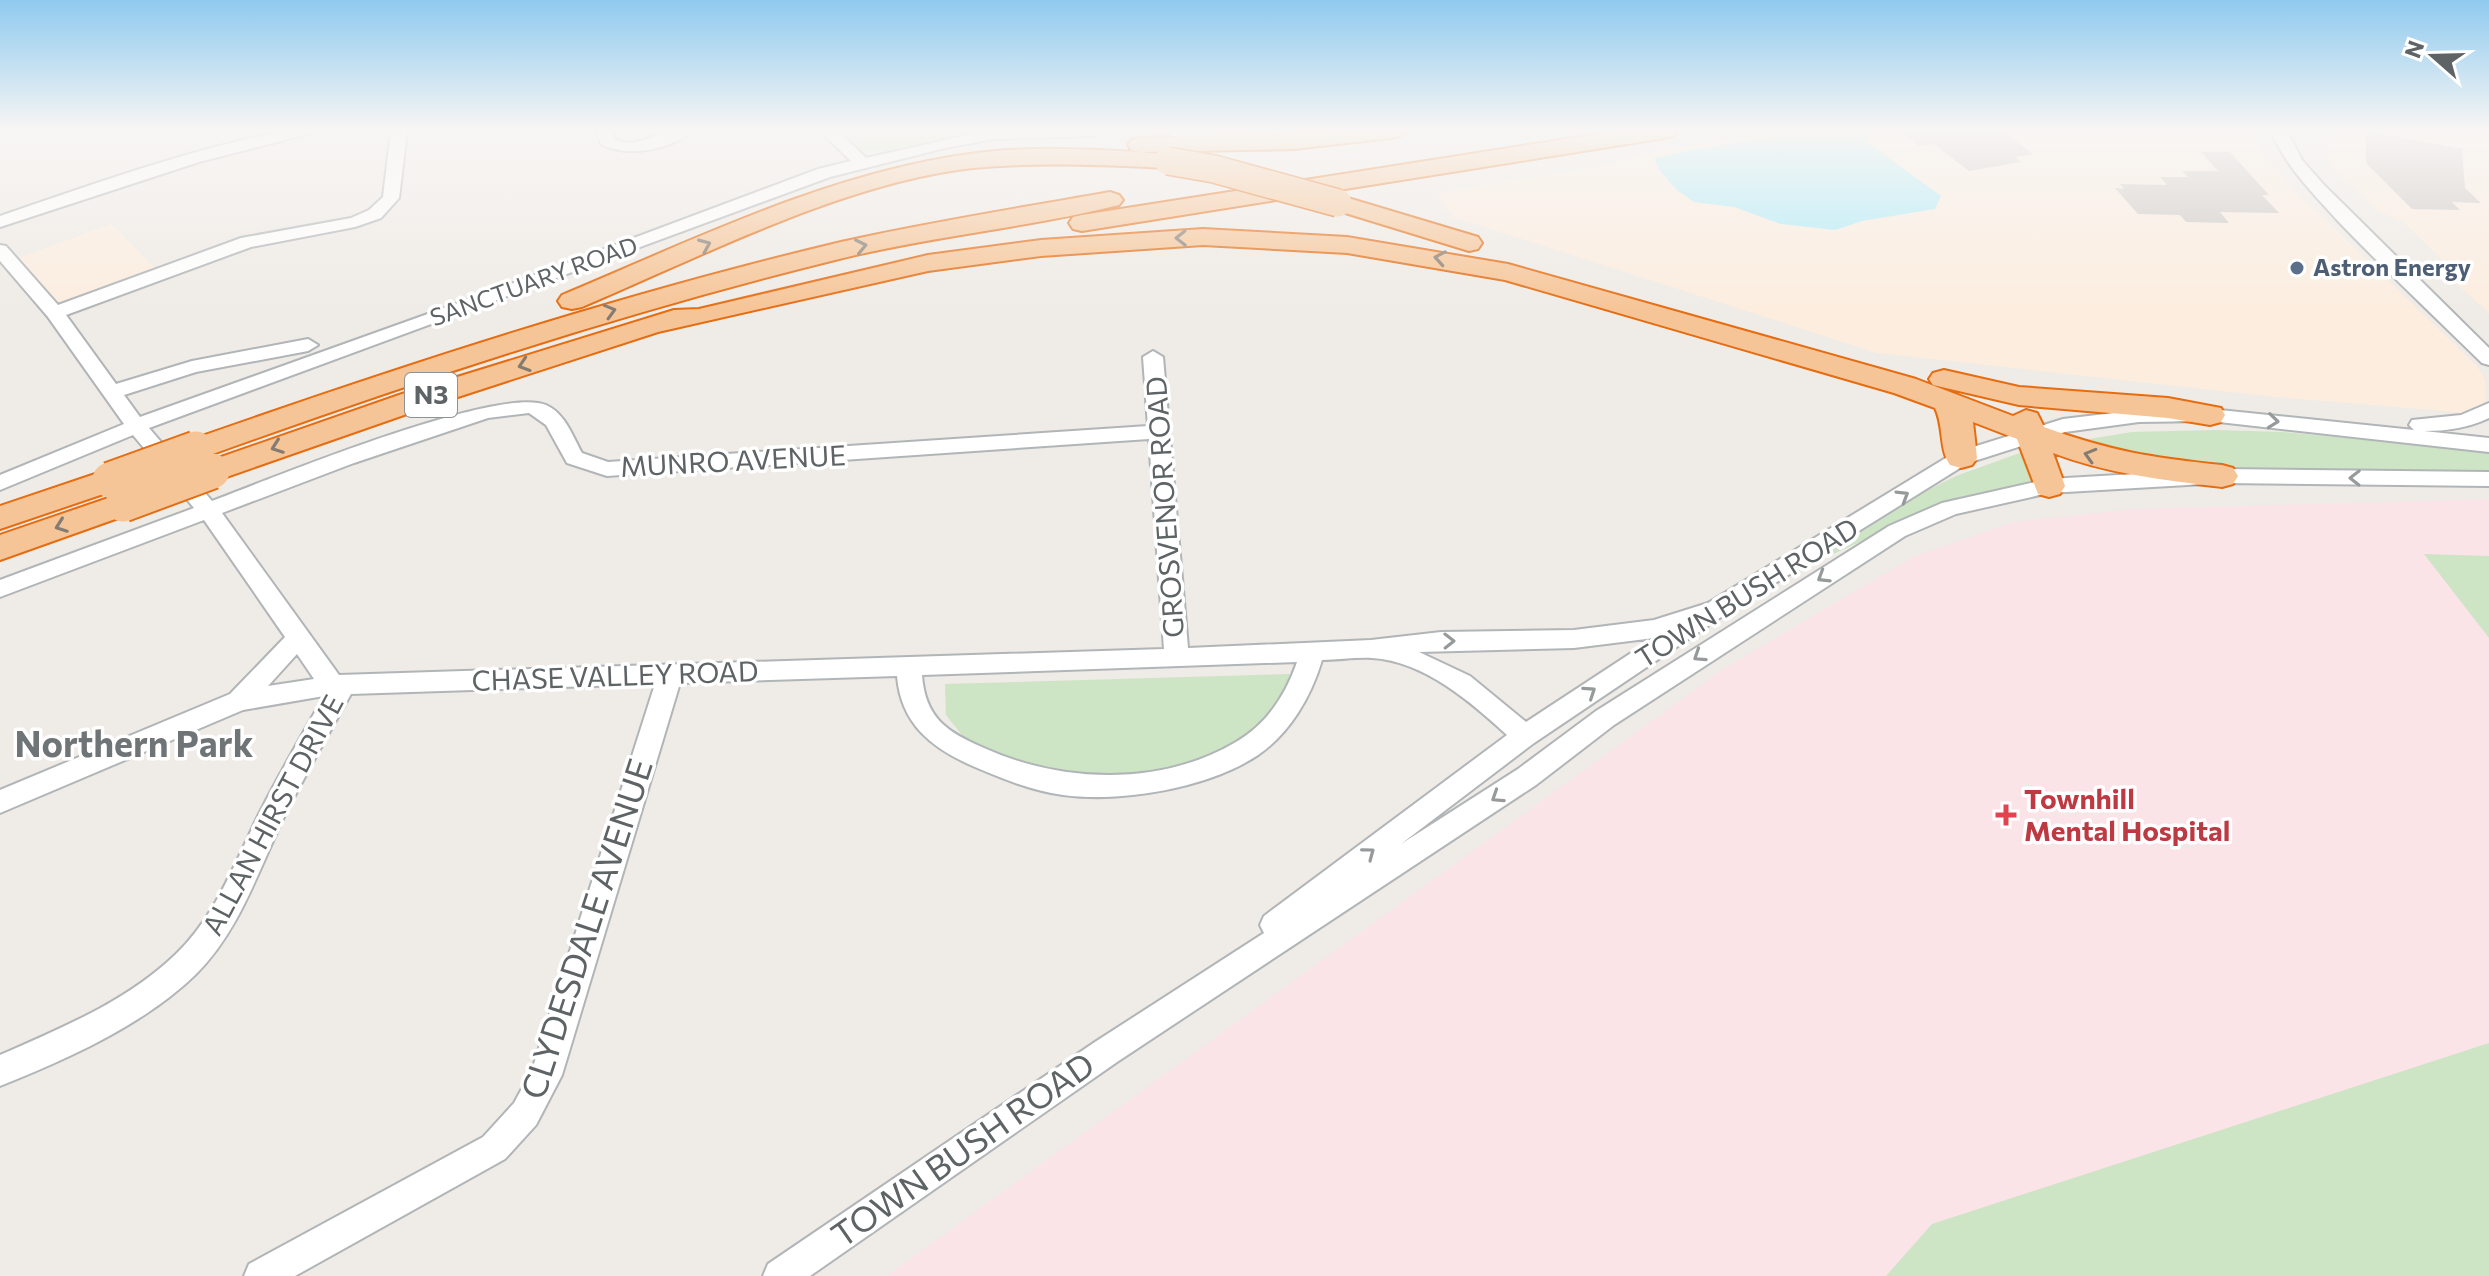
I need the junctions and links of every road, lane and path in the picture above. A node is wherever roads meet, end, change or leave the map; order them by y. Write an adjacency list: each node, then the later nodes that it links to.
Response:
1 (93, 191): 10 (street)
2 (392, 191): 12 (street)
3 (783, 191): 23 (street, SANCTUARY ROAD)
4 (848, 191): 25 (highway, one-way to 4)
5 (1165, 191): 25 (highway, N3, one-way to 5)
6 (1273, 191): 13 (highway, N3)
7 (1293, 191): 18 (highway, bridge)
8 (2319, 191): 15 (street)
9 (2335, 191): 15 (street)
10 (0, 222)
11 (0, 250): 12 (street)
12 (55, 313): 19 (street)
13 (651, 325): 20 (highway, one-way to 13); 30 (highway, N3, one-way to 30)
14 (308, 345): 19 (street)
15 (2487, 345): 17 (street)
16 (1153, 357): 26 (street, GROSVENOR ROAD)
17 (2489, 374)
18 (1923, 375): 22 (highway); 27 (highway)
19 (112, 392): 23 (street)
20 (1946, 400): 27 (highway); 29 (highway)
21 (2489, 409): 24 (street)
22 (2210, 415): 24 (street, TOWN BUSH ROAD, one-way to 24); 27 (street, TOWN BUSH ROAD)
23 (136, 426): 34 (street); 38 (street)
24 (2337, 426): 28 (street, TOWN BUSH ROAD)
25 (243, 432): 30 (highway, N3)
26 (1160, 432): 38 (street, MUNRO AVENUE); 46 (street, GROSVENOR ROAD)
27 (2029, 435): 29 (street, TOWN BUSH ROAD); 31 (highway, one-way to 27); 35 (highway)
28 (2489, 445)
29 (1961, 458): 42 (street, TOWN BUSH ROAD, one-way to 29)
30 (204, 460): 37 (highway, N3, bridge)
31 (2222, 476): 32 (street, TOWN BUSH ROAD, one-way to 31); 35 (street, TOWN BUSH ROAD)
32 (2411, 479): 33 (street, TOWN BUSH ROAD); 36 (street)
33 (2489, 479)
34 (0, 483)
35 (2049, 486): 51 (street, TOWN BUSH ROAD, one-way to 51)
36 (2489, 488)
37 (116, 492): 39 (highway, N3); 40 (highway, N3, one-way to 40)
38 (209, 511): 41 (street, MUNRO AVENUE); 43 (street)
39 (0, 518)
40 (0, 548)
41 (0, 589)
42 (1716, 609): 44 (street, CHASE VALLEY ROAD, one-way to 42); 52 (street, TOWN BUSH ROAD, one-way to 42)
43 (299, 637): 49 (street); 50 (street)
44 (1371, 649): 45 (street, CHASE VALLEY ROAD); 52 (street, CHASE VALLEY ROAD)
45 (1312, 652): 46 (street, CHASE VALLEY ROAD); 47 (street)
46 (1177, 658): 47 (street, CHASE VALLEY ROAD)
47 (909, 666): 48 (street, CHASE VALLEY ROAD)
48 (670, 675): 49 (street, CHASE VALLEY ROAD); 57 (street, CLYDESDALE AVENUE)
49 (337, 685): 50 (street, CHASE VALLEY ROAD); 56 (street, ALLAN HIRST DRIVE)
50 (239, 701): 54 (street)
51 (1605, 718): 52 (street); 53 (street, TOWN BUSH ROAD)
52 (1525, 736): 53 (street); 55 (street, TOWN BUSH ROAD, one-way to 52)
53 (1527, 777): 55 (street, TOWN BUSH ROAD, one-way to 55)
54 (0, 802)
55 (1106, 1052): 58 (street, TOWN BUSH ROAD)
56 (0, 1071)
57 (261, 1276)
58 (780, 1276)

